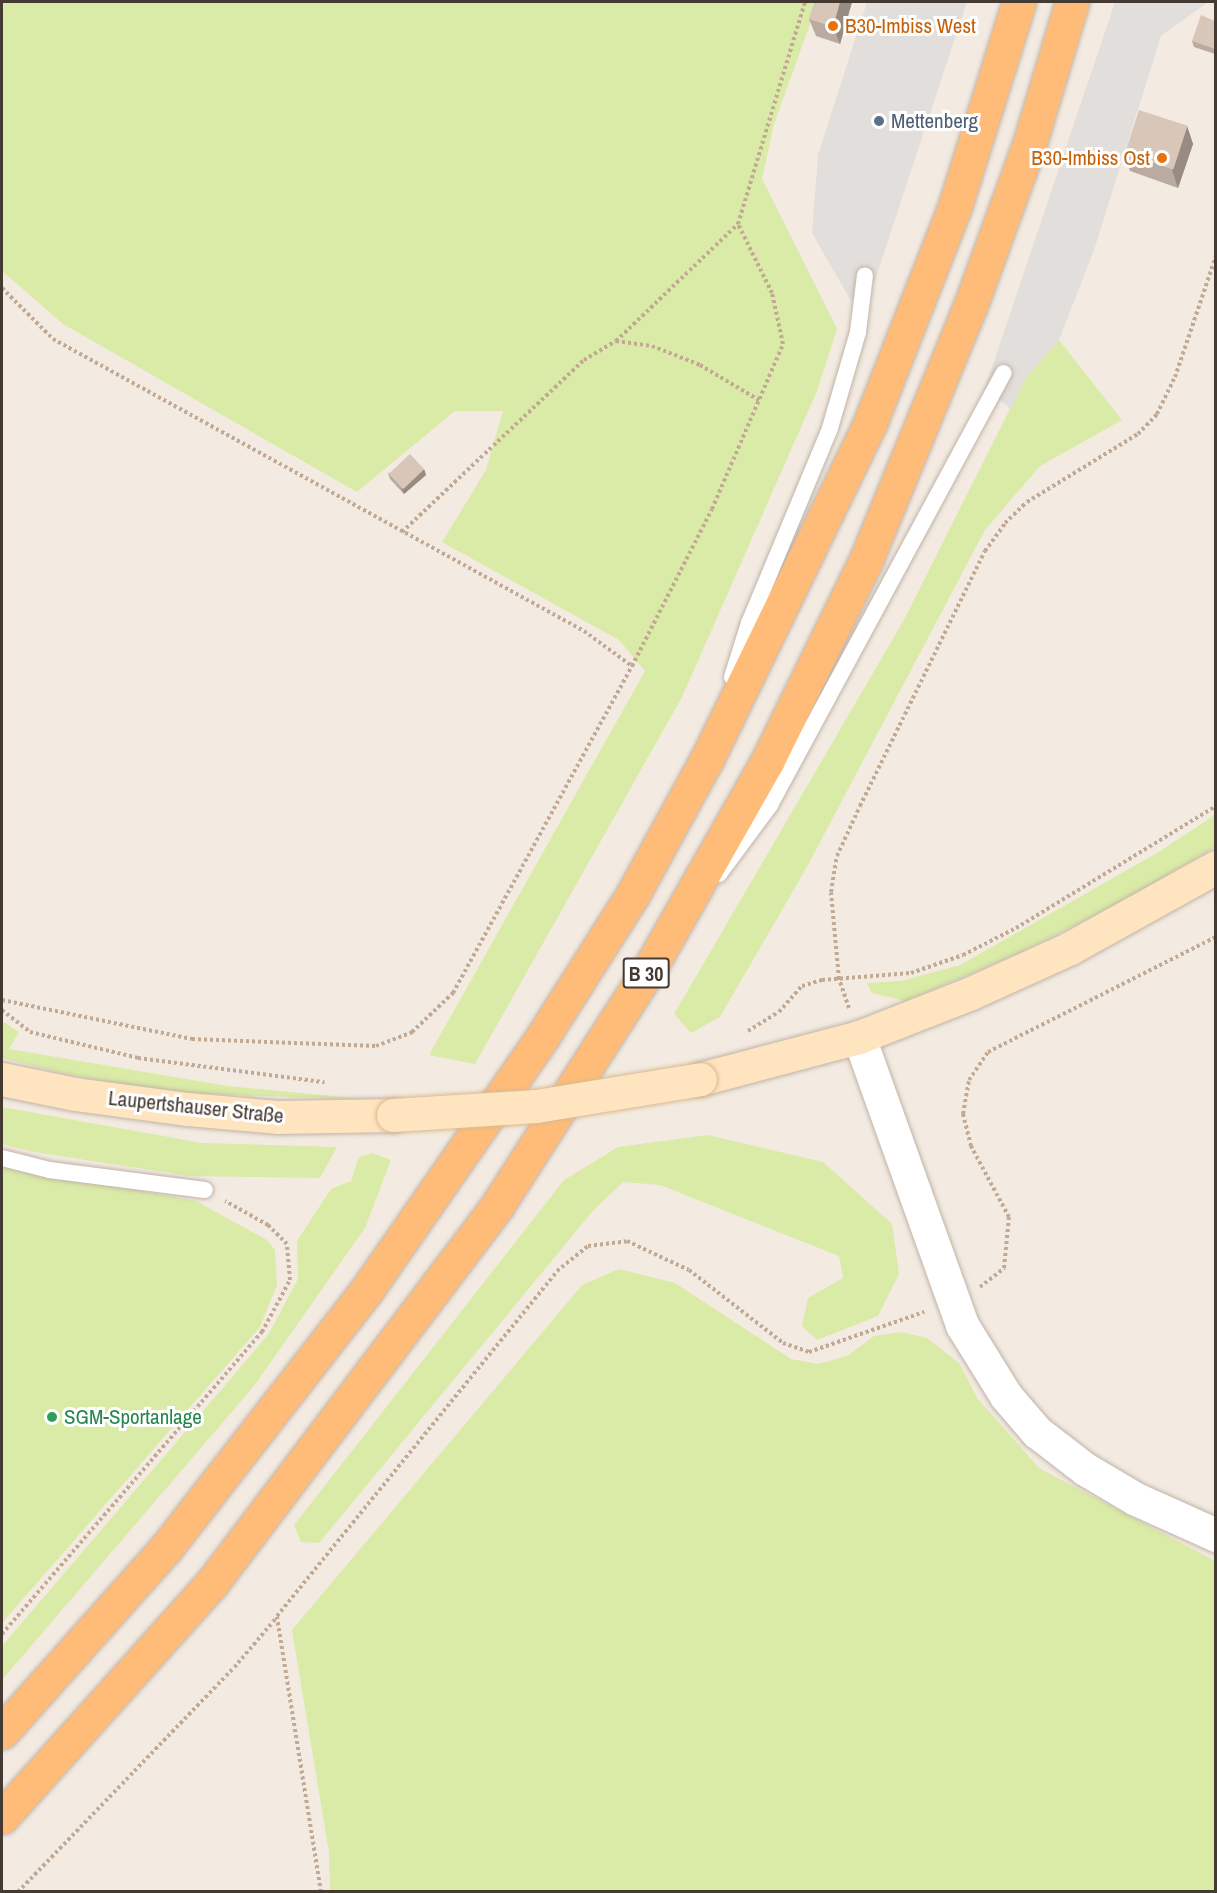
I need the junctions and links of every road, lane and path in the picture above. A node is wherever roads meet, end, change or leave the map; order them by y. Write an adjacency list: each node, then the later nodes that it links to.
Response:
1 (805, 2): 4 (path)
2 (1019, 2): 13 (highway, B 30)
3 (1072, 2): 17 (highway, B 30)
4 (738, 224): 8 (path); 10 (path)
5 (1215, 256): 18 (path)
6 (865, 274): 13 (lane)
7 (2, 288): 11 (path)
8 (616, 340): 10 (path); 11 (path)
9 (1004, 374): 17 (lane)
10 (759, 400): 12 (path)
11 (402, 532): 12 (path)
12 (632, 666): 19 (path)
13 (707, 759): 31 (highway, B 30)
14 (1215, 806): 18 (path)
15 (1215, 867): 22 (main road, Laupertshauser Straße)
16 (1215, 937): 27 (path)
17 (651, 966): 32 (highway, B 30)
18 (839, 979): 21 (path); 22 (path)
19 (2, 1000)
20 (2, 1011): 24 (path)
21 (742, 1034)
22 (860, 1037): 23 (main road, Laupertshauser Straße, bridge); 27 (street)
23 (2, 1079)
24 (327, 1082)
25 (2, 1158): 26 (lane)
26 (205, 1190): 30 (path)
27 (952, 1300): 28 (street); 29 (path)
28 (1215, 1535)
29 (277, 1616): 33 (path); 34 (path)
30 (2, 1634)
31 (2, 1732)
32 (2, 1817)
33 (18, 1892)
34 (321, 1892)

